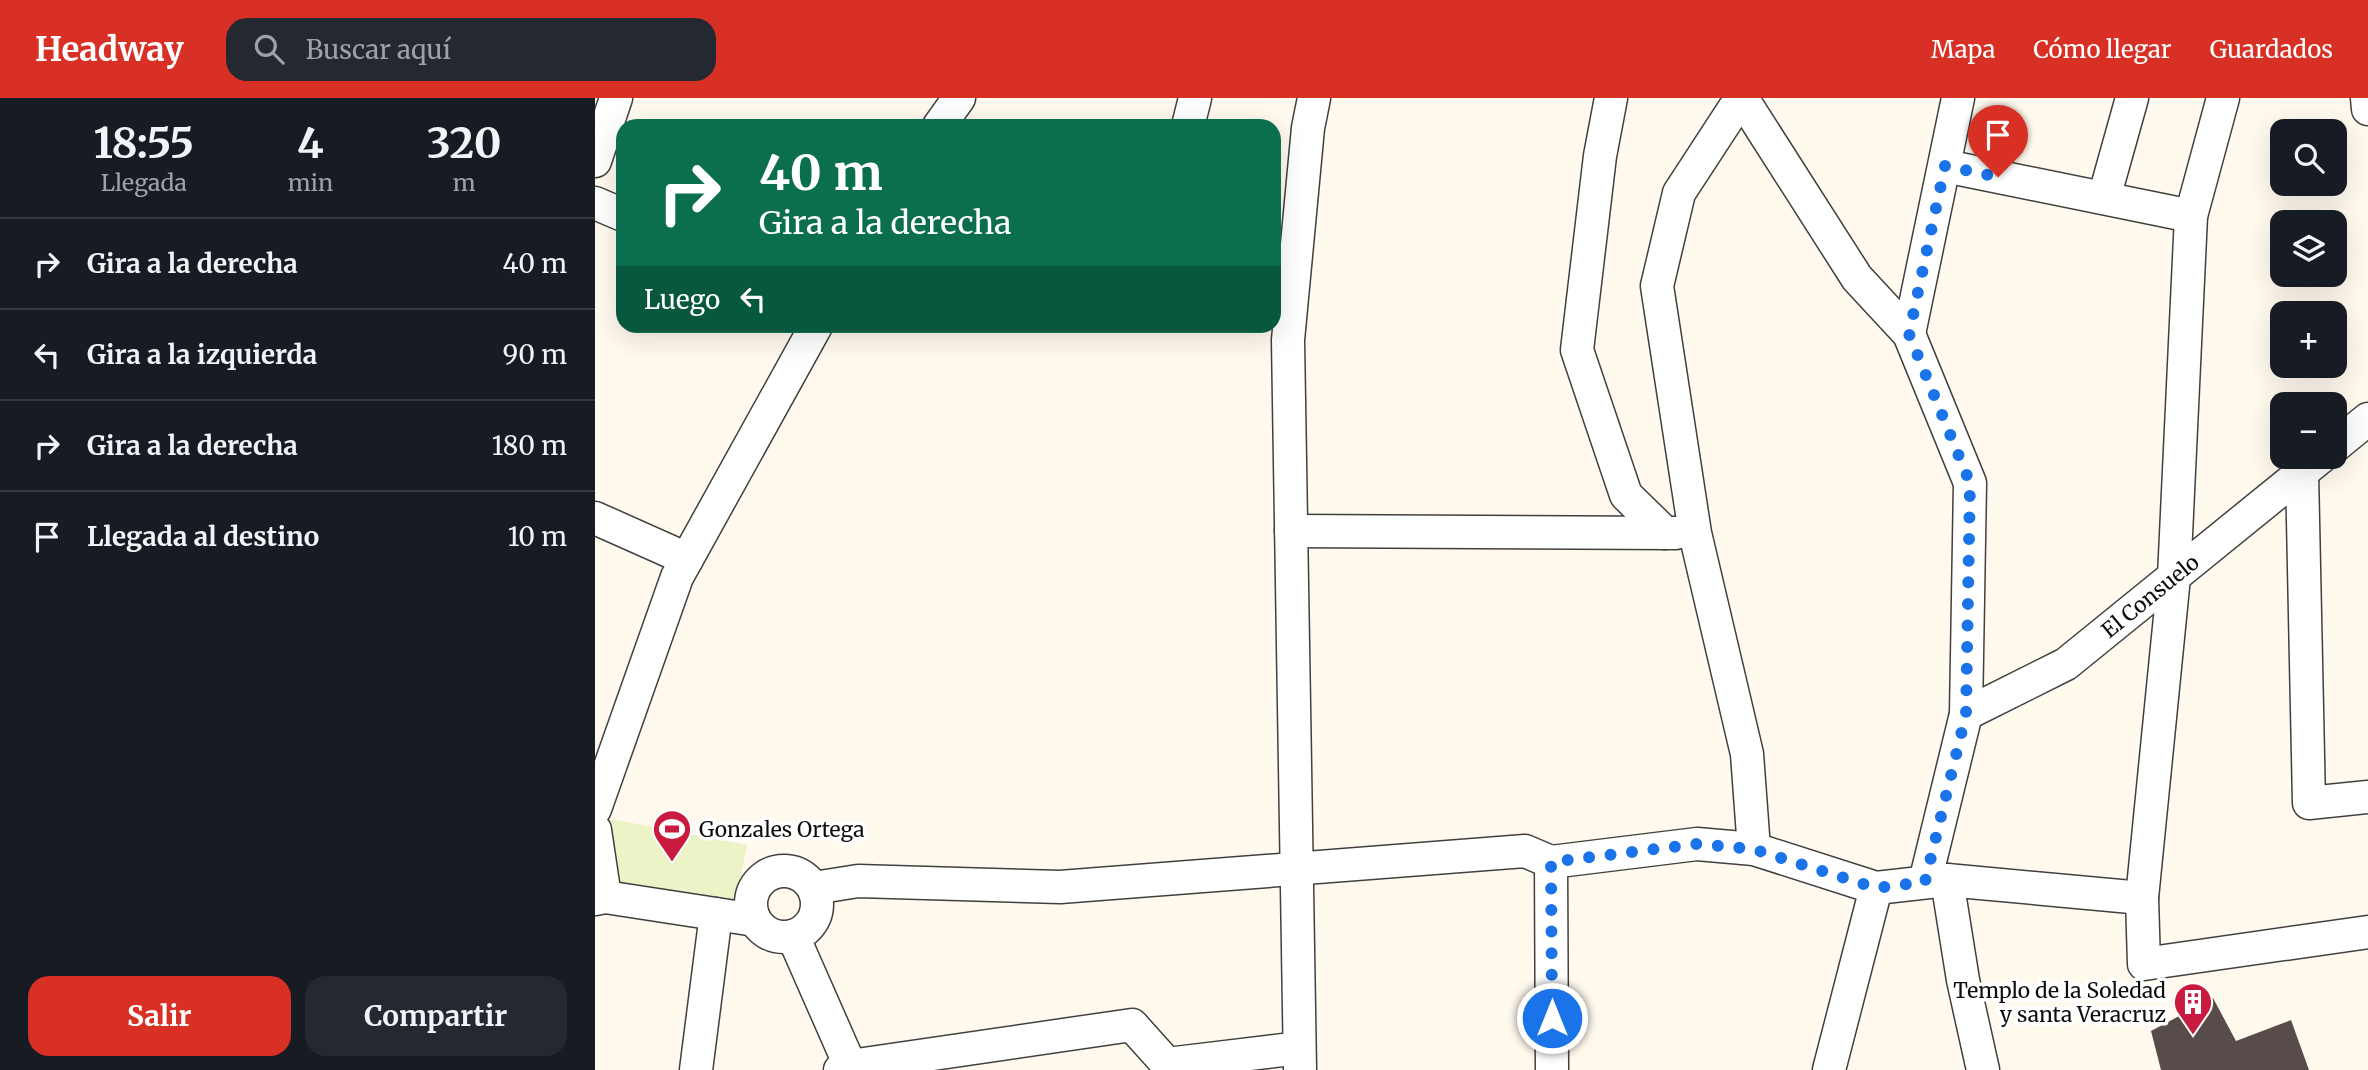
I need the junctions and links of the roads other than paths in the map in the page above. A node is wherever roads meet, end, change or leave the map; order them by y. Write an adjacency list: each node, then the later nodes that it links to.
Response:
1 (616, 98): 16 (street)
2 (958, 98): 13 (street)
3 (1195, 98): 14 (street)
4 (1314, 98): 29 (street)
5 (1611, 98): 30 (street)
6 (1741, 98): 15 (street); 30 (street)
7 (1773, 98): 15 (street)
8 (1958, 98): 17 (street)
9 (2132, 98): 18 (street)
10 (2223, 98): 21 (street)
11 (2367, 98): 12 (street)
12 (2368, 109)
13 (944, 119)
14 (1190, 119)
15 (1770, 143): 23 (street)
16 (595, 161)
17 (1945, 166): 18 (street); 23 (street)
18 (2104, 198): 21 (street)
19 (595, 203): 20 (street)
20 (616, 212)
21 (2191, 216): 32 (street)
22 (812, 333): 31 (street)
23 (1909, 334): 33 (street)
24 (2368, 419): 25 (street)
25 (2347, 436)
26 (2306, 469): 32 (street, El Consuelo)
27 (2311, 469): 34 (street)
28 (595, 518): 31 (street)
29 (1291, 531): 30 (street); 39 (street)
30 (1680, 533): 37 (street)
31 (687, 559): 35 (street)
32 (2174, 577): 33 (street, El Consuelo); 44 (street)
33 (1966, 714): 40 (street)
34 (2368, 797)
35 (595, 809)
36 (595, 830): 43 (street)
37 (1743, 848): 38 (street); 42 (street)
38 (1551, 862): 39 (street); 52 (street)
39 (1296, 869): 41 (street); 49 (street)
40 (1936, 881): 42 (street); 44 (street); 54 (street)
41 (814, 888): 46 (street); 47 (street)
42 (1876, 888): 53 (street)
43 (600, 898): 45 (street)
44 (2142, 898): 48 (street)
45 (716, 914): 46 (street); 51 (street)
46 (755, 920): 47 (street)
47 (793, 936): 50 (street)
48 (2366, 939)
49 (1299, 1059): 50 (street)
50 (847, 1069)
51 (696, 1070)
52 (1552, 1070)
53 (1829, 1070)
54 (1983, 1070)

